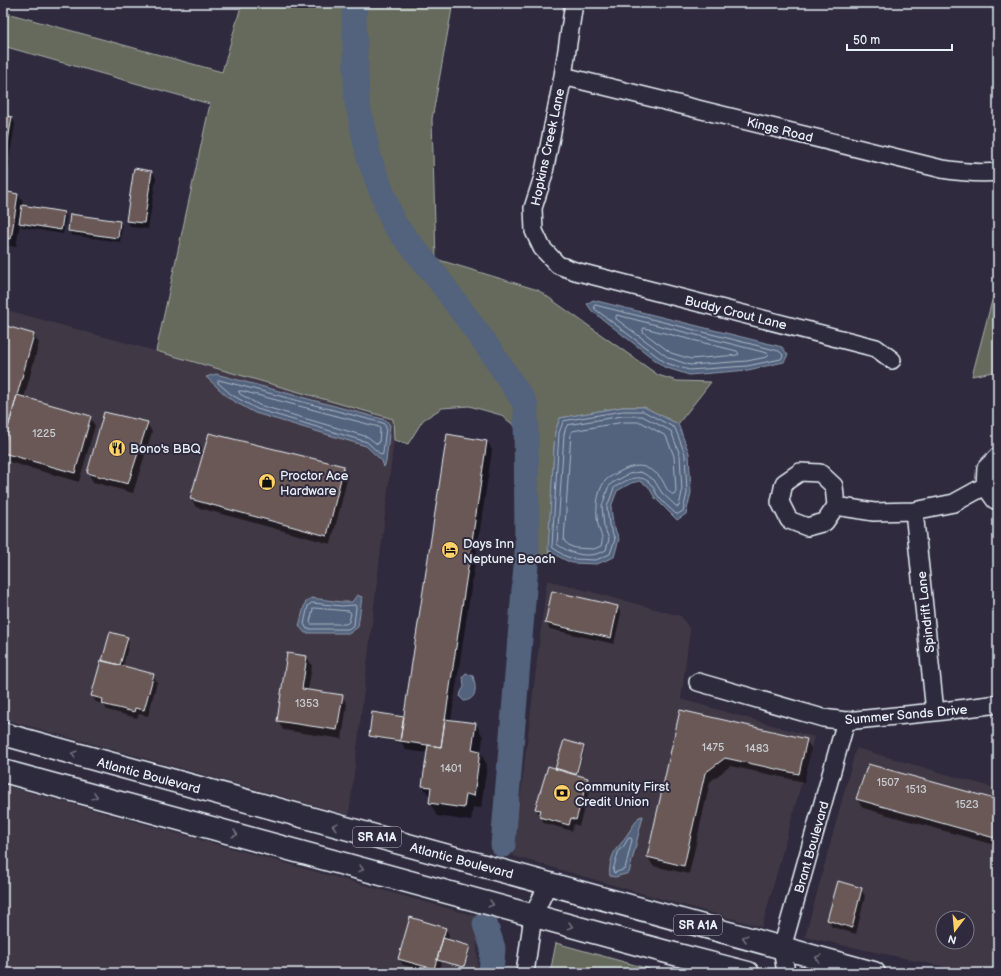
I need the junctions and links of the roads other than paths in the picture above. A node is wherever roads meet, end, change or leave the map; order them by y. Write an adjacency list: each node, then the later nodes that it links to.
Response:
1 (574, 3): 2 (street, Hopkins Creek Lane)
2 (563, 76): 3 (street, Kings Road); 4 (street, Hopkins Creek Lane)
3 (998, 172)
4 (575, 271): 5 (street, Buddy Crout Lane)
5 (892, 360)
6 (998, 456): 7 (street)
7 (985, 486): 8 (street); 10 (street)
8 (998, 501)
9 (836, 506): 10 (street)
10 (914, 511): 13 (street, Spindrift Lane)
11 (698, 682): 14 (street, Summer Sands Drive)
12 (998, 704): 13 (street, Summer Sands Drive)
13 (935, 712): 14 (street, Summer Sands Drive)
14 (846, 721): 19 (street, Brant Boulevard)
15 (3, 734): 17 (highway, Atlantic Boulevard / SR A1A, one-way to 15)
16 (3, 771): 18 (highway, SR A1A, one-way to 18)
17 (548, 884): 18 (street); 19 (highway, Atlantic Boulevard / SR A1A, one-way to 17)
18 (533, 916): 20 (street); 21 (highway, SR A1A, one-way to 21)
19 (782, 948): 22 (street, Brant Boulevard); 23 (highway, Atlantic Boulevard / SR A1A, one-way to 19)
20 (525, 973)
21 (748, 973)
22 (786, 973)
23 (874, 973)

